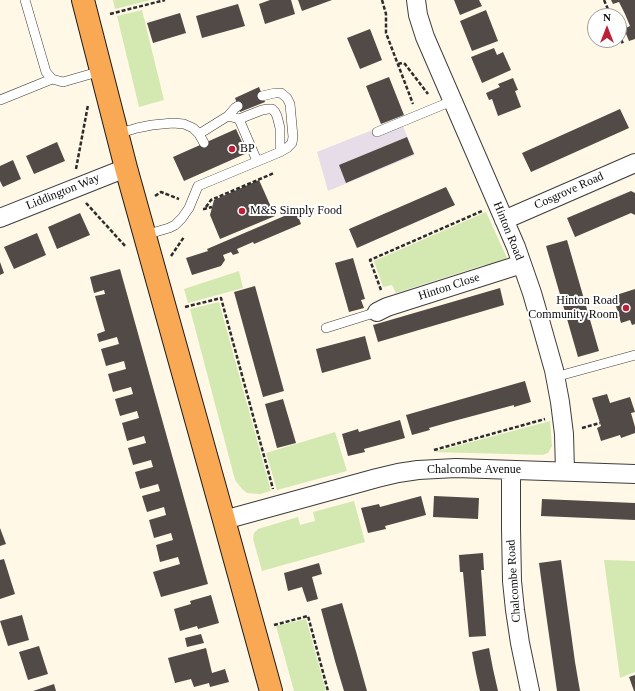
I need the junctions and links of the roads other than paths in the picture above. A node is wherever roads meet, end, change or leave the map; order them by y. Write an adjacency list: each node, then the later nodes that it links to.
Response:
1 (25, 0): 5 (lane)
2 (83, 0): 4 (highway)
3 (416, 0): 8 (street, Hinton Road)
4 (101, 71): 5 (lane); 13 (highway)
5 (52, 79): 7 (lane)
6 (262, 96): 16 (lane)
7 (0, 100)
8 (445, 104): 12 (lane); 20 (street, Hinton Road)
9 (238, 106): 10 (lane)
10 (228, 116): 11 (lane); 14 (lane)
11 (239, 119): 16 (lane); 17 (lane)
12 (377, 132)
13 (117, 134): 14 (lane); 19 (highway)
14 (199, 134): 15 (lane)
15 (204, 143)
16 (280, 152): 17 (lane)
17 (257, 161): 22 (lane)
18 (635, 163): 20 (street, Cosgrove Road)
19 (126, 168): 21 (street, Liddington Way); 22 (highway)
20 (501, 212): 23 (street, Hinton Road)
21 (0, 218)
22 (145, 235): 31 (highway)
23 (522, 264): 24 (street, Hinton Close); 27 (street, Hinton Road)
24 (382, 309): 25 (lane)
25 (326, 328)
26 (635, 355): 27 (lane)
27 (555, 378): 29 (street, Hinton Road)
28 (511, 470): 29 (street, Chalcombe Avenue); 31 (street, Chalcombe Avenue); 33 (street, Chalcombe Road)
29 (565, 471): 30 (street, Chalcombe Avenue)
30 (635, 474)
31 (224, 520): 32 (highway)
32 (271, 691)
33 (530, 691)

